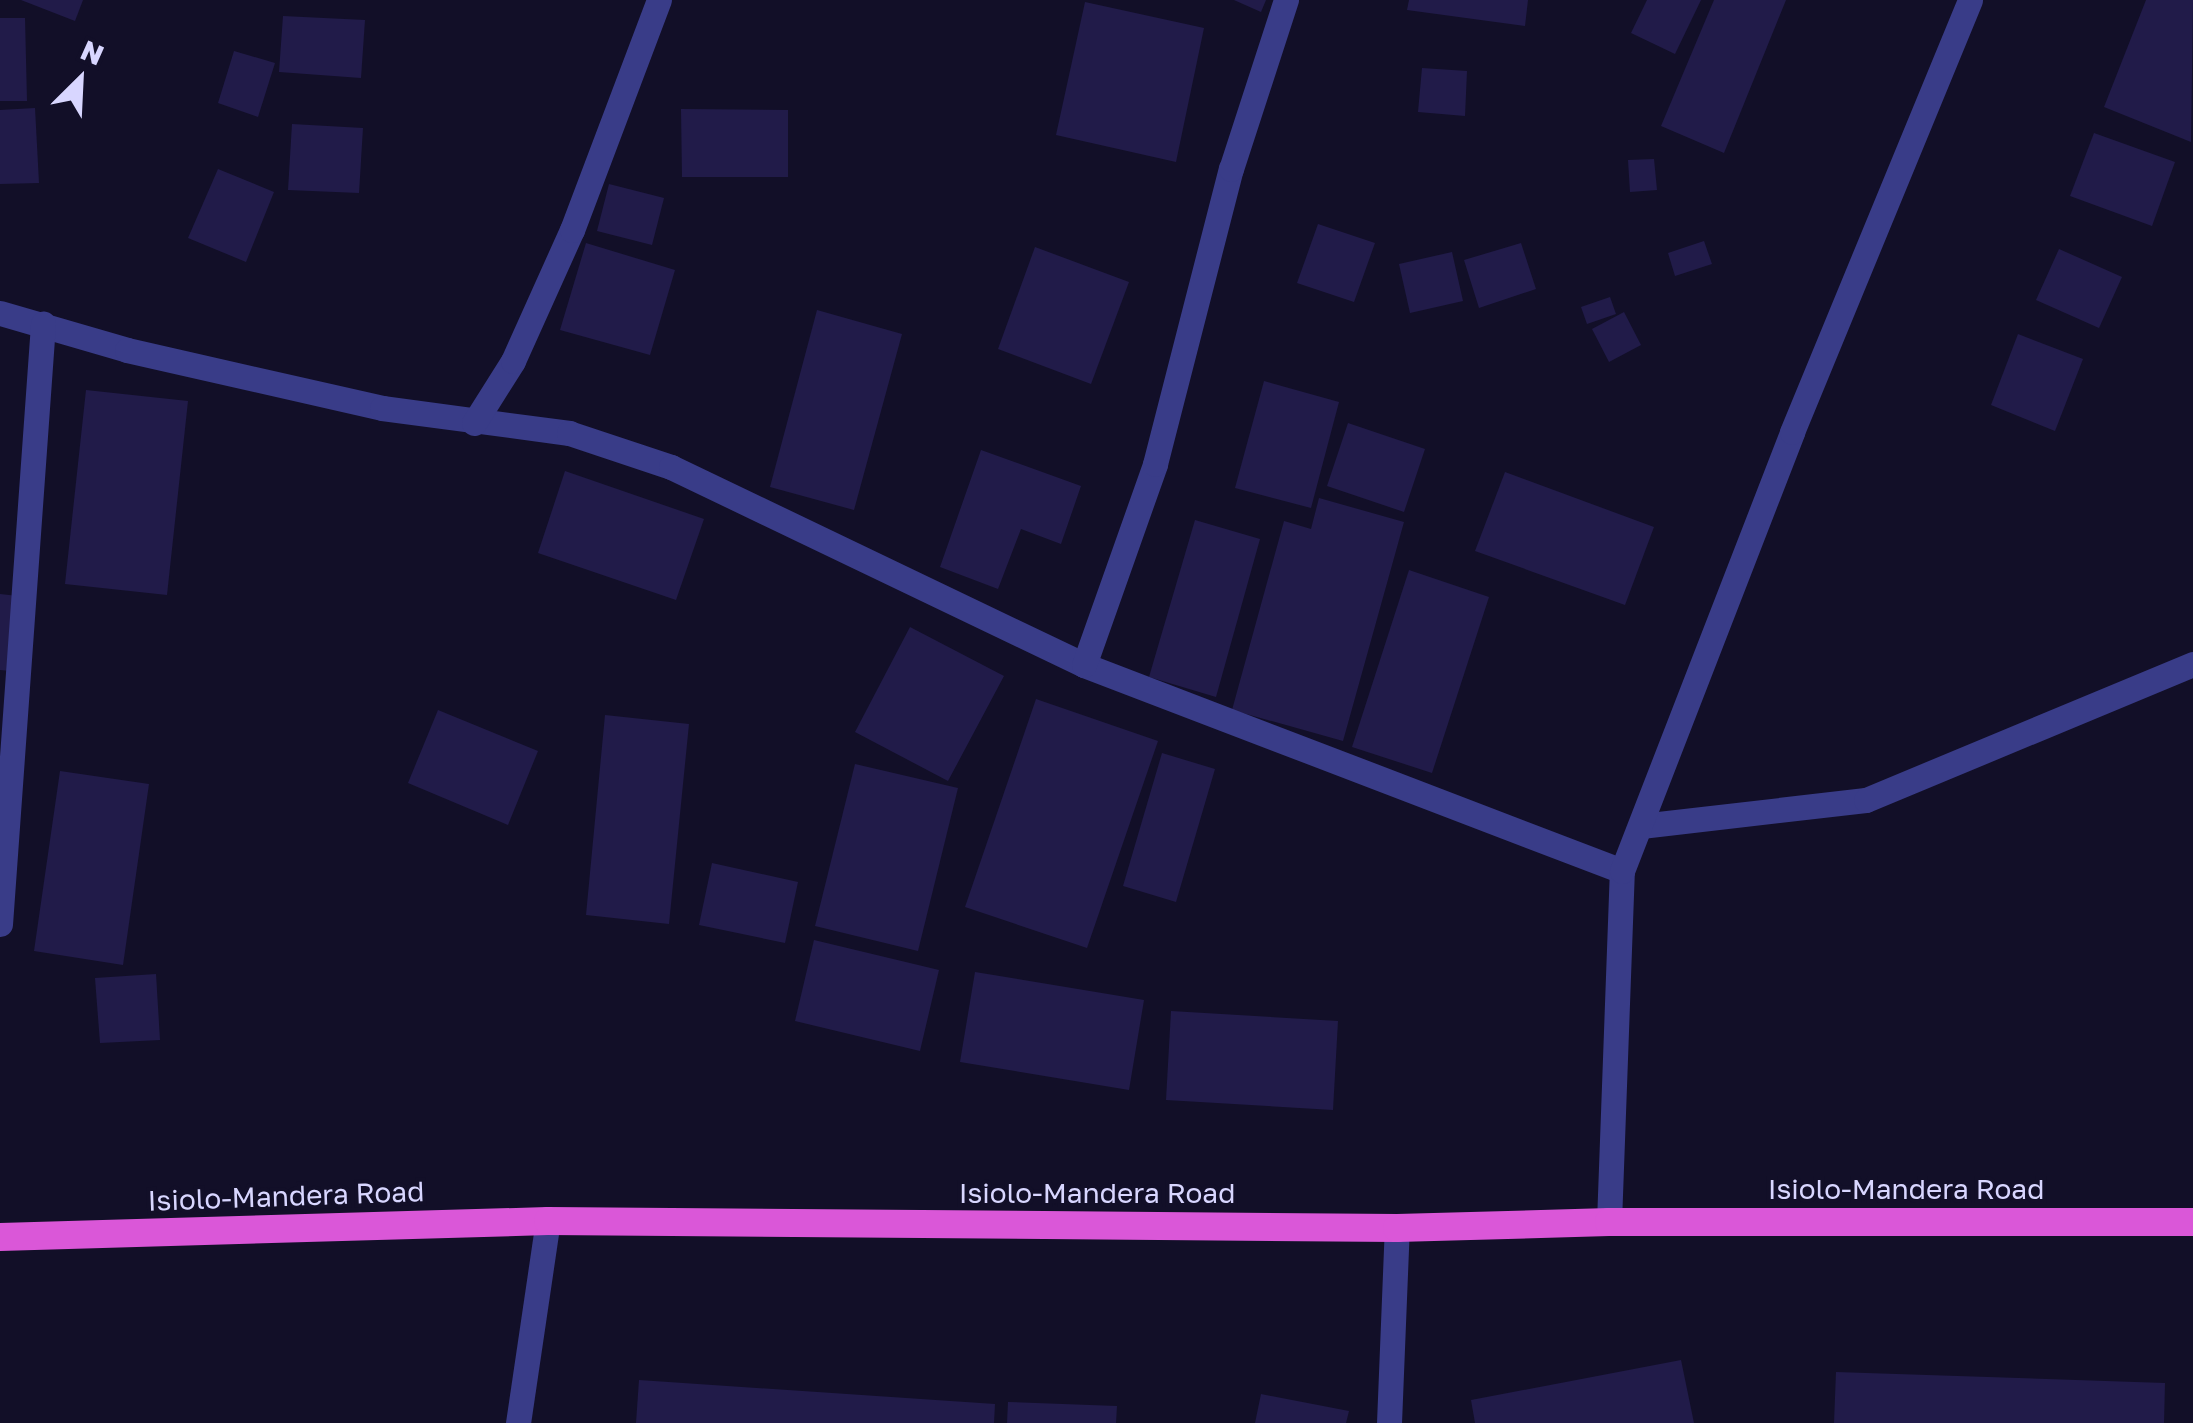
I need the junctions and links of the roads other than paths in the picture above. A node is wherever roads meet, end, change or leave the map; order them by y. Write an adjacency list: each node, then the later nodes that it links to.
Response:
1 (659, 0): 6 (street)
2 (1286, 0): 8 (street)
3 (1970, 0): 9 (street)
4 (0, 313): 5 (street)
5 (43, 324): 6 (street); 11 (street)
6 (474, 424): 8 (street)
7 (2193, 664): 9 (street)
8 (1084, 665): 10 (street)
9 (1641, 826): 10 (street)
10 (1622, 871): 13 (street)
11 (0, 924)
12 (548, 1221): 15 (highway, Isiolo-Mandera Road); 16 (highway, Isiolo-Mandera Road); 17 (street)
13 (1609, 1222): 14 (highway, Isiolo-Mandera Road); 15 (highway, Isiolo-Mandera Road)
14 (2193, 1222)
15 (1398, 1228): 18 (street)
16 (0, 1237)
17 (518, 1423)
18 (1389, 1423)

